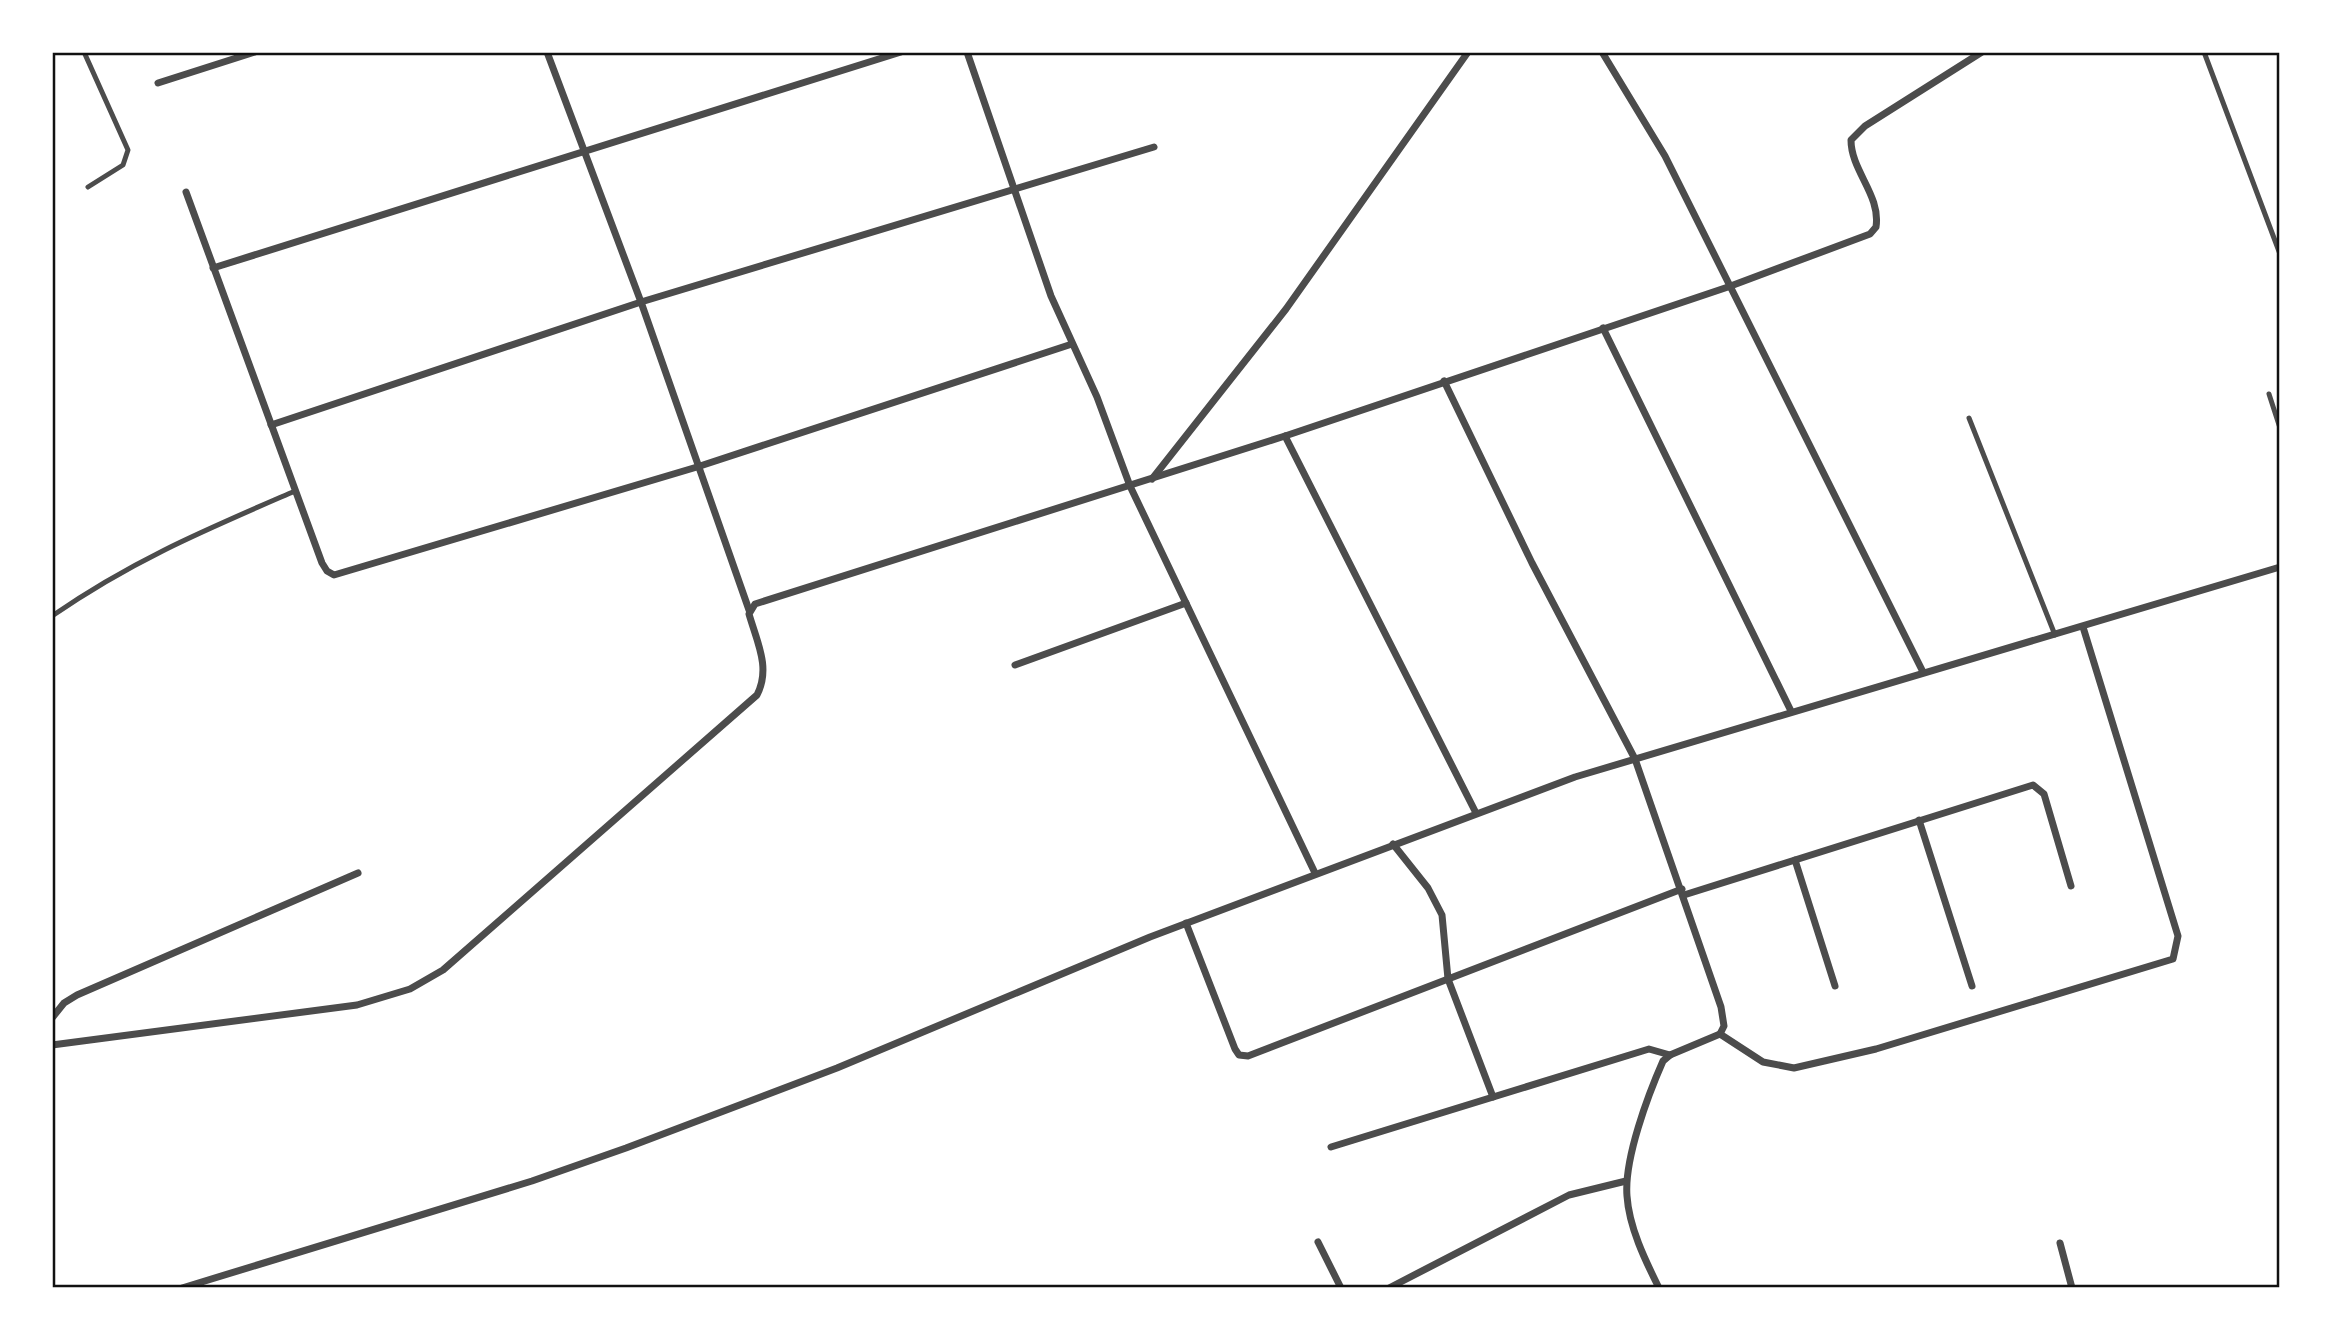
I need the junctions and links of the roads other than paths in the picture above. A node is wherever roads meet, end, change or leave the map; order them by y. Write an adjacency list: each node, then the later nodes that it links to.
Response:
1 (84, 52): 13 (lane)
2 (255, 52): 10 (street)
3 (547, 52): 12 (street)
4 (901, 52): 12 (street)
5 (967, 52): 14 (street)
6 (1468, 52): 29 (street)
7 (1602, 52): 18 (street)
8 (1982, 52): 18 (street)
9 (2204, 52): 16 (lane)
10 (158, 83)
11 (1154, 147): 14 (street)
12 (584, 150): 17 (street); 19 (street)
13 (88, 187)
14 (1014, 188): 19 (street); 21 (street)
15 (186, 192): 17 (street)
16 (2280, 254)
17 (213, 268): 25 (street)
18 (1728, 287): 20 (street); 39 (street)
19 (640, 302): 25 (street); 28 (street)
20 (1604, 328): 22 (street); 40 (street)
21 (1072, 344): 28 (street); 30 (street)
22 (1444, 381): 27 (street); 41 (street)
23 (2269, 394): 26 (lane)
24 (1969, 418): 37 (lane)
25 (271, 425): 31 (street)
26 (2280, 428)
27 (1285, 436): 29 (street); 42 (street)
28 (697, 467): 31 (street); 34 (street)
29 (1152, 479): 30 (street)
30 (1130, 486): 33 (street); 34 (street)
31 (295, 492): 35 (lane)
32 (2280, 567): 36 (street)
33 (1186, 603): 38 (street); 47 (street)
34 (749, 610): 56 (street)
35 (52, 617)
36 (2083, 626): 37 (street); 55 (street)
37 (2055, 635): 39 (street)
38 (1015, 665)
39 (1923, 672): 40 (street)
40 (1791, 711): 41 (street)
41 (1635, 759): 42 (street); 49 (street)
42 (1476, 813): 44 (street)
43 (1919, 820): 45 (street); 48 (street); 53 (street)
44 (1393, 844): 47 (street); 51 (street)
45 (1795, 860): 49 (street); 52 (street)
46 (358, 873): 54 (street)
47 (1315, 873): 50 (street)
48 (2071, 886)
49 (1683, 892): 51 (street); 55 (street)
50 (1186, 923): 51 (street); 63 (street)
51 (1448, 979): 58 (street)
52 (1835, 986)
53 (1972, 986)
54 (52, 1017)
55 (1720, 1034): 57 (street)
56 (52, 1045)
57 (1670, 1055): 58 (street); 60 (street)
58 (1491, 1091): 59 (street)
59 (1331, 1147)
60 (1626, 1181): 65 (street); 66 (street)
61 (1318, 1242): 64 (street)
62 (2060, 1243): 67 (street)
63 (183, 1287)
64 (1340, 1287)
65 (1389, 1287)
66 (1659, 1287)
67 (2072, 1287)

